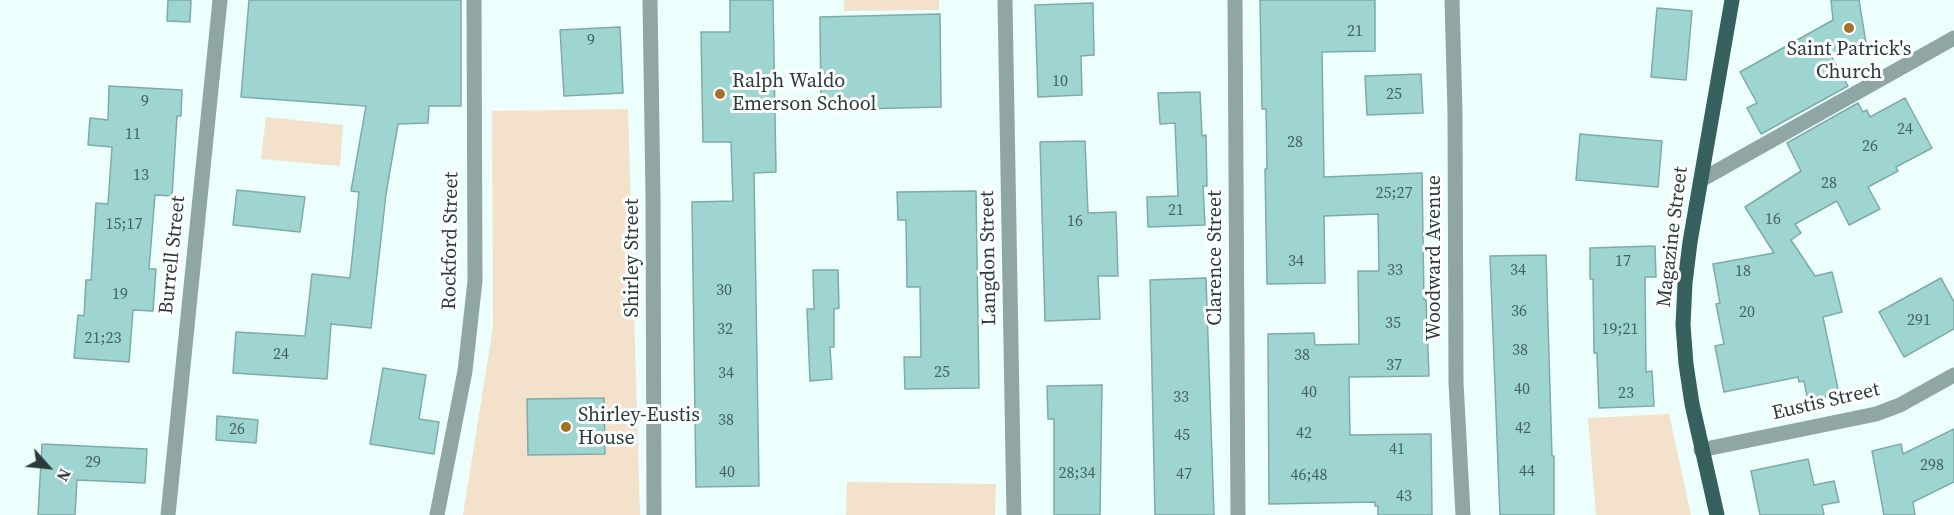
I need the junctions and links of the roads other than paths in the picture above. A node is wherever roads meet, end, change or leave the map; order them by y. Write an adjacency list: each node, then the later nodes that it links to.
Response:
1 (220, 0): 12 (street, Burrell Street)
2 (474, 0): 13 (street, Rockford Street)
3 (650, 0): 14 (street, Shirley Street)
4 (1005, 0): 15 (street, Langdon Street)
5 (1235, 0): 16 (street, Clarence Street)
6 (1452, 0): 17 (street, Woodward Avenue)
7 (1732, 0): 9 (main road, Magazine Street)
8 (1954, 38): 9 (street)
9 (1701, 180): 11 (main road, Magazine Street)
10 (1954, 375): 11 (street, Eustis Street)
11 (1701, 450): 18 (main road, Magazine Street)
12 (168, 515)
13 (437, 515)
14 (654, 515)
15 (1014, 515)
16 (1238, 515)
17 (1462, 515)
18 (1717, 515)

